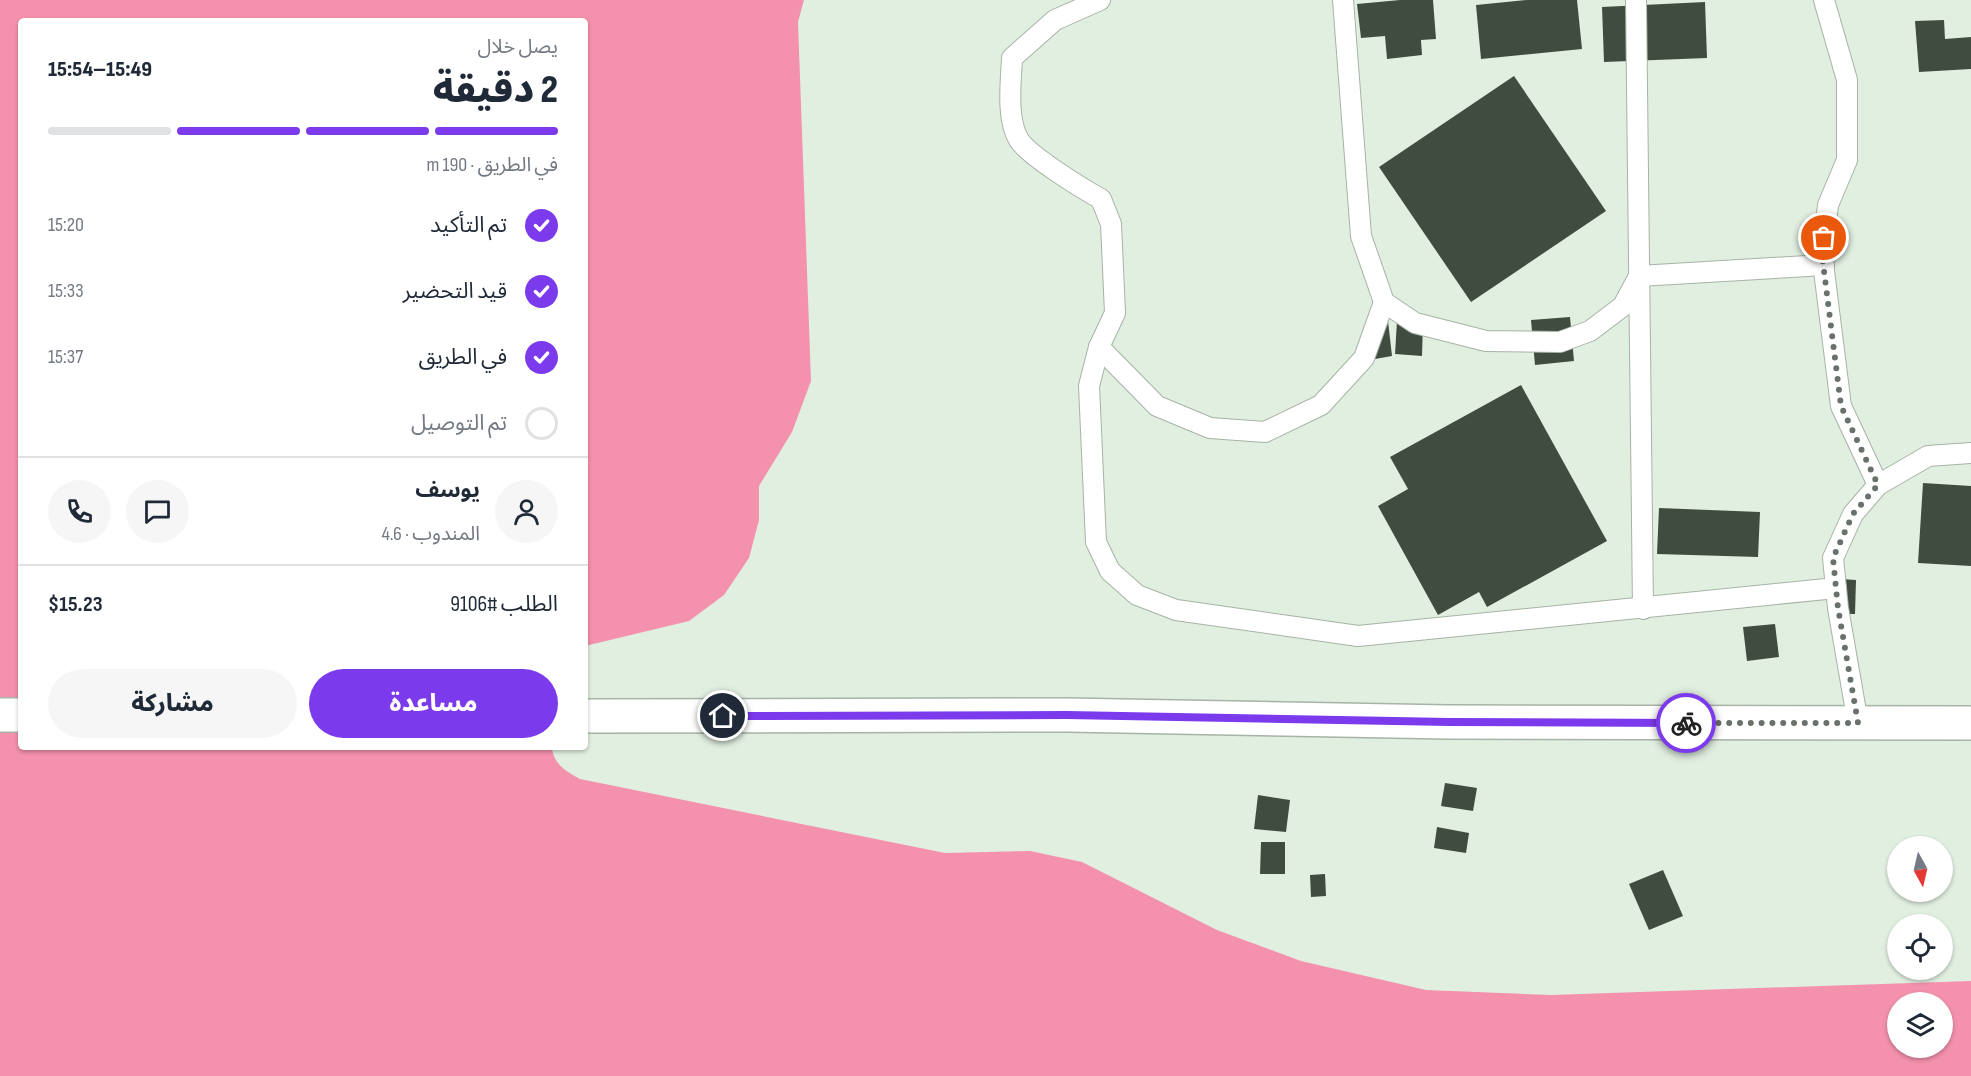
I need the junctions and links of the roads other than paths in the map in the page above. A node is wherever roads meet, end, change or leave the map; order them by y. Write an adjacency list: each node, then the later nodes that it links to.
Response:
1 (1100, 0): 8 (lane)
2 (1343, 0): 7 (lane)
3 (1636, 0): 6 (lane)
4 (1824, 0): 5 (lane)
5 (1824, 265): 6 (lane); 10 (lane)
6 (1640, 276): 7 (lane); 12 (lane)
7 (1383, 302): 8 (lane)
8 (1100, 347): 12 (lane)
9 (1971, 453): 10 (lane)
10 (1878, 485): 11 (lane)
11 (1836, 588): 12 (lane); 16 (lane)
12 (1643, 609)
13 (0, 715): 14 (main road)
14 (18, 715)
15 (588, 717): 16 (main road)
16 (1858, 723): 17 (main road)
17 (1971, 723)

